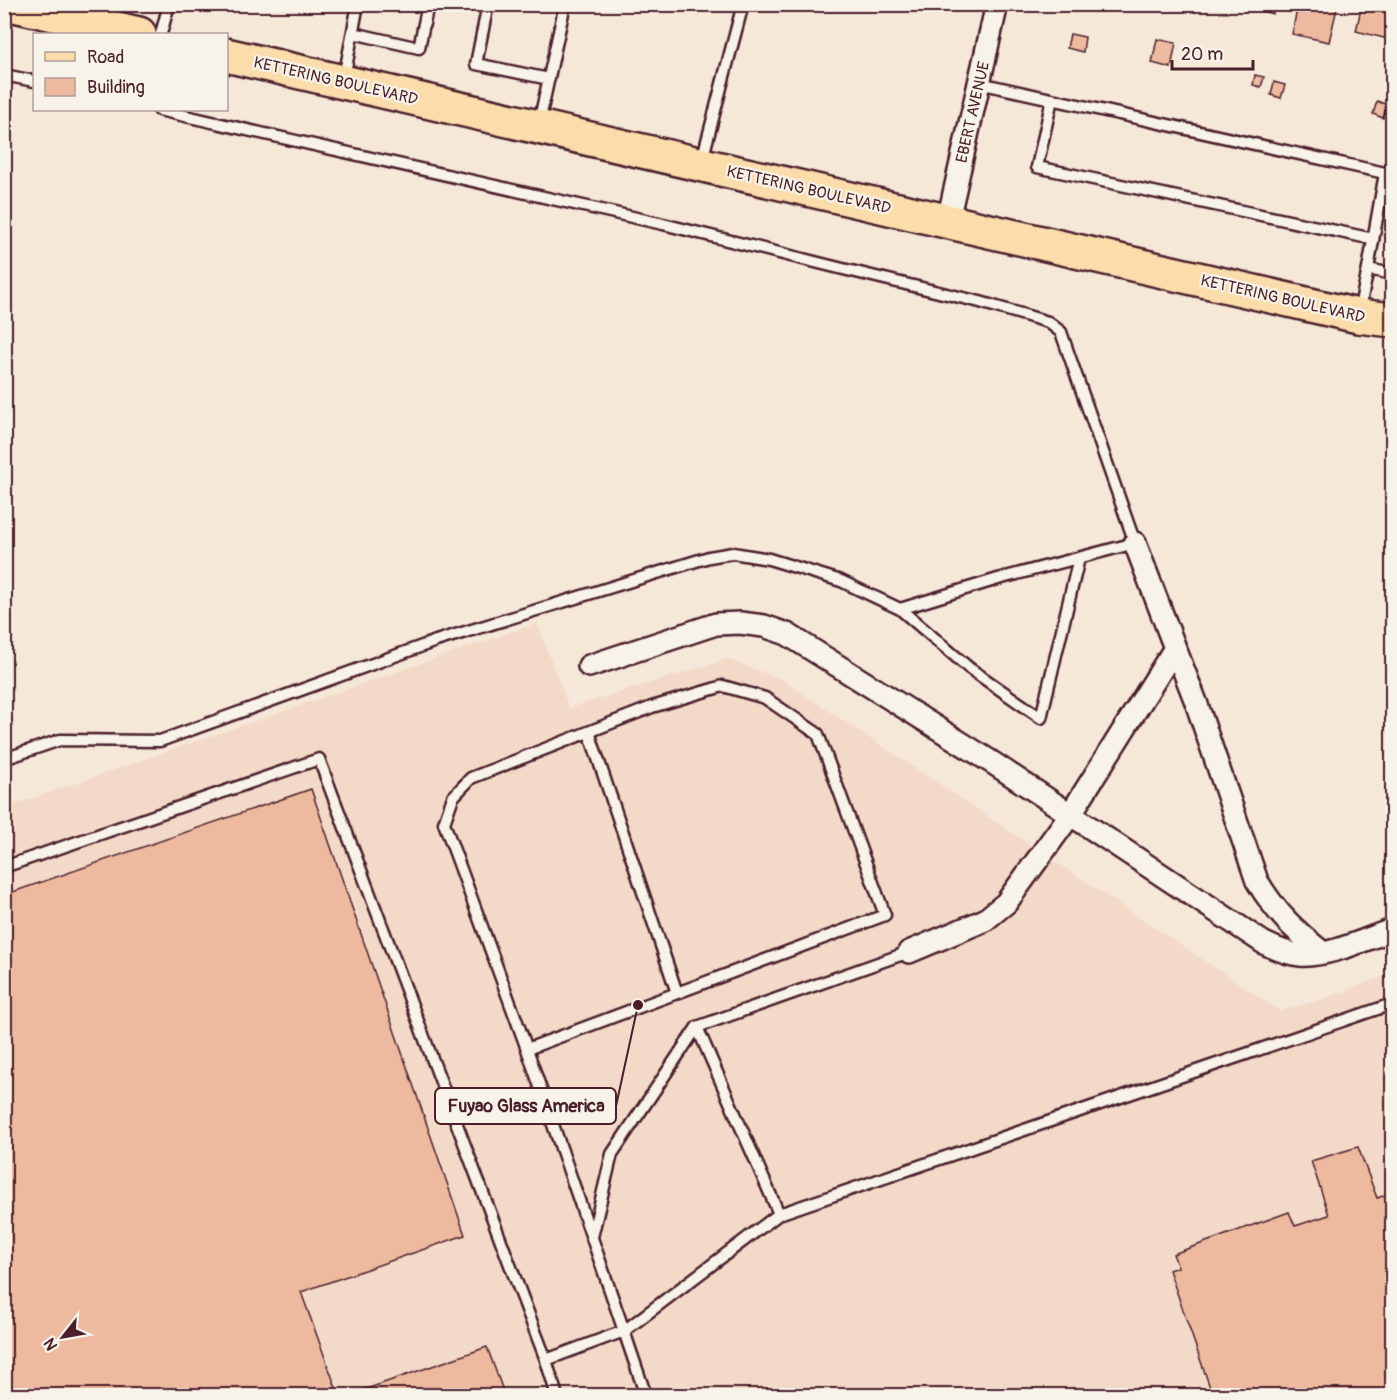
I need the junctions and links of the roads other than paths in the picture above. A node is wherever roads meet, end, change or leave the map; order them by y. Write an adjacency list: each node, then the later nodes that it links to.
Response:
1 (10, 4): 9 (main road)
2 (169, 4): 10 (lane)
3 (358, 4): 11 (lane)
4 (428, 4): 11 (lane)
5 (488, 4): 14 (lane)
6 (566, 4): 14 (lane)
7 (742, 4): 21 (lane)
8 (997, 4): 17 (street, EBERT AVENUE)
9 (135, 33)
10 (161, 33)
11 (353, 33): 16 (lane)
12 (228, 55): 16 (main road, KETTERING BOULEVARD)
13 (4, 75): 15 (lane)
14 (549, 79): 20 (lane)
15 (33, 81)
16 (343, 82): 20 (main road, KETTERING BOULEVARD)
17 (979, 83): 18 (lane); 22 (street, EBERT AVENUE)
18 (1052, 99): 23 (lane); 23 (lane)
19 (163, 111): 28 (lane)
20 (538, 126): 21 (main road, KETTERING BOULEVARD)
21 (701, 164): 22 (main road, KETTERING BOULEVARD)
22 (948, 220): 26 (main road, KETTERING BOULEVARD)
23 (1373, 239): 24 (lane)
24 (1368, 269): 25 (lane); 26 (lane)
25 (1392, 274)
26 (1358, 316): 27 (main road, KETTERING BOULEVARD)
27 (1392, 320)
28 (1135, 543): 29 (lane); 31 (street)
29 (1079, 558): 30 (lane); 30 (lane)
30 (900, 609): 34 (lane)
31 (1175, 648): 35 (street); 39 (street)
32 (589, 666): 35 (street)
33 (588, 732): 40 (lane); 40 (lane); 43 (lane)
34 (4, 759)
35 (1070, 815): 38 (street); 39 (street)
36 (4, 867): 47 (lane)
37 (1392, 930): 39 (street)
38 (909, 952): 42 (lane)
39 (1323, 953)
40 (677, 993): 43 (lane)
41 (1392, 1004): 44 (lane)
42 (696, 1027): 44 (lane); 45 (lane)
43 (527, 1048): 45 (lane)
44 (779, 1214): 46 (lane)
45 (592, 1238): 46 (lane)
46 (624, 1331): 47 (lane); 49 (lane)
47 (546, 1360): 48 (lane)
48 (557, 1395)
49 (646, 1395)

